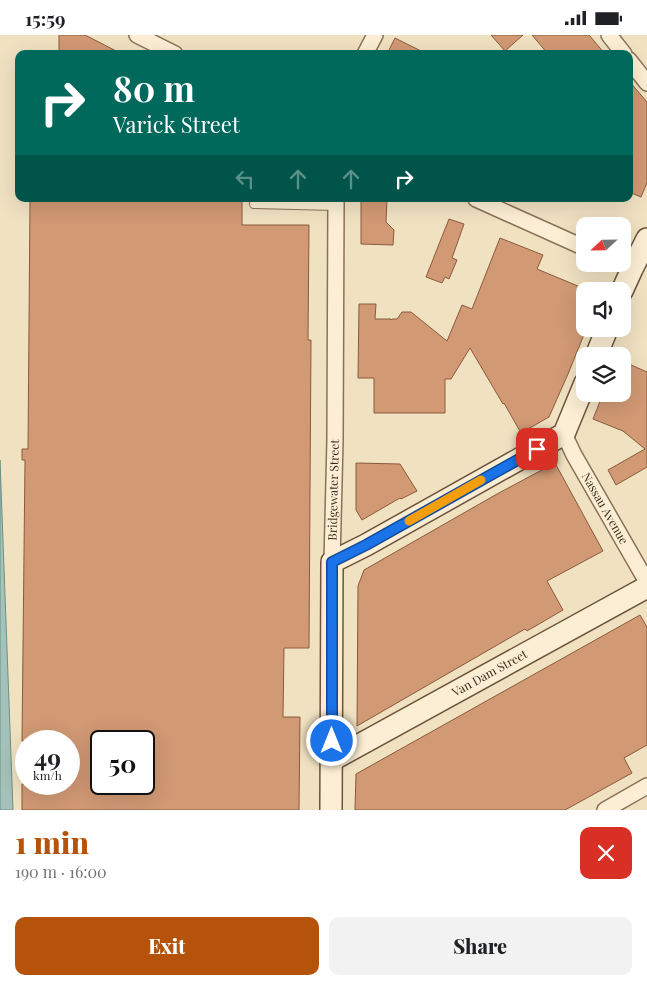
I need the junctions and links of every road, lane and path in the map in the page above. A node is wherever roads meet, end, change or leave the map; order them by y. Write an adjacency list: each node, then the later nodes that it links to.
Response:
1 (137, 35): 4 (street)
2 (375, 35): 5 (street)
3 (609, 35): 6 (street)
4 (166, 50)
5 (367, 50)
6 (621, 50)
7 (633, 65): 8 (street)
8 (647, 83)
9 (483, 202): 13 (street)
10 (336, 203): 11 (lane); 18 (street, Bridgewater Street)
11 (254, 204)
12 (647, 239): 14 (main road)
13 (576, 244)
14 (633, 269): 15 (main road)
15 (626, 282)
16 (577, 402): 17 (main road)
17 (564, 433): 18 (main road); 19 (street, Nassau Avenue)
18 (332, 562): 21 (main road, Bridgewater Street)
19 (647, 582)
20 (647, 587): 21 (main road, Van Dam Street)
21 (332, 760): 23 (main road, Bridgewater Street)
22 (647, 786): 24 (street)
23 (331, 810)
24 (605, 810)

